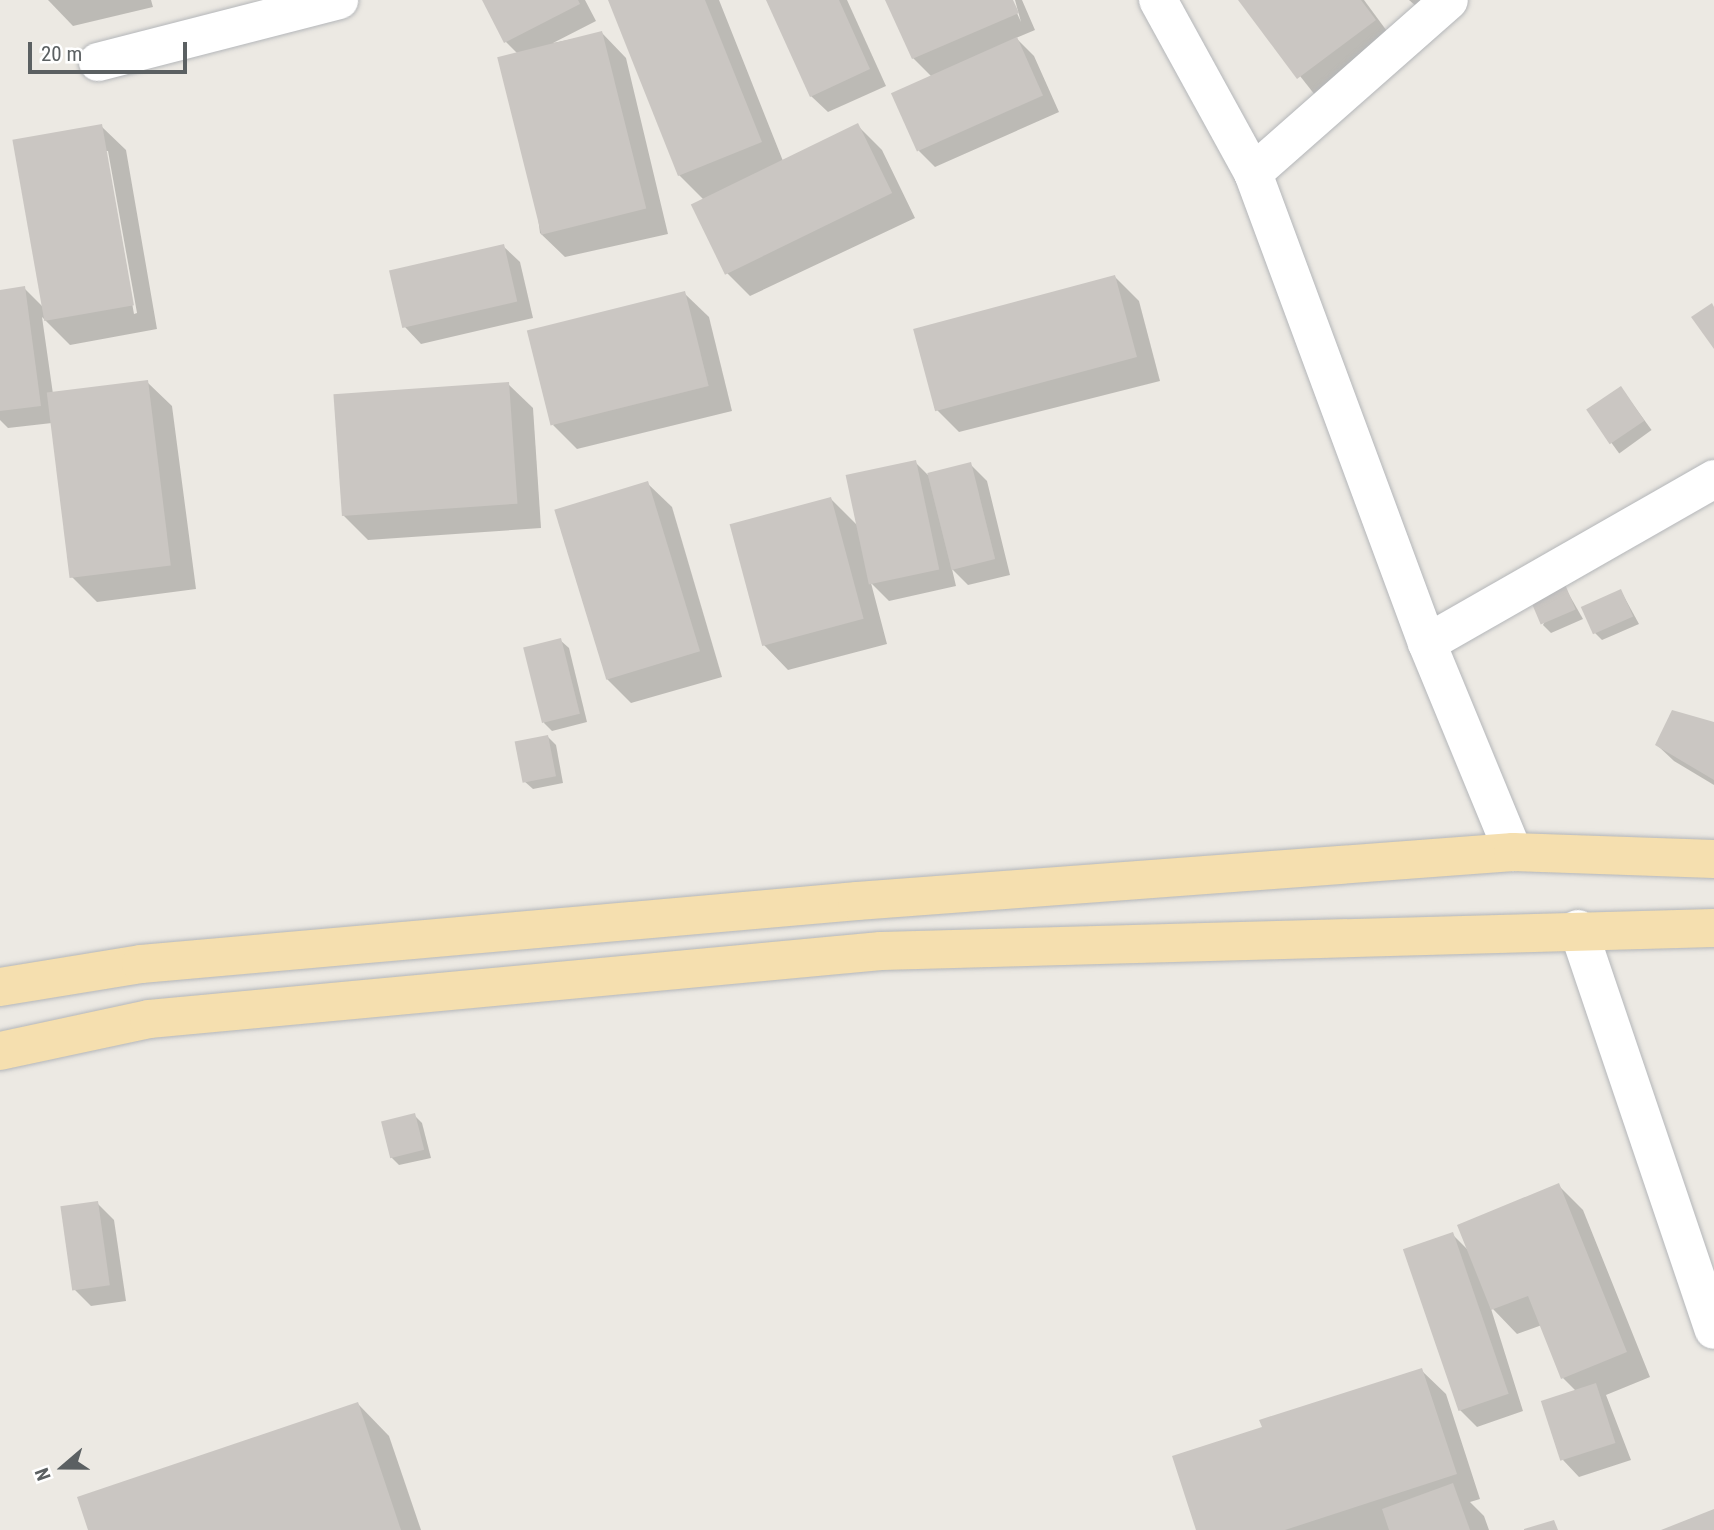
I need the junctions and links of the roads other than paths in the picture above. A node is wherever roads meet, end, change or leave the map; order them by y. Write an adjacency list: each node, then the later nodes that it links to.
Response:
1 (339, 0): 4 (street)
2 (1158, 0): 5 (street)
3 (1449, 0): 5 (street)
4 (98, 62)
5 (1253, 173): 7 (street)
6 (1714, 480): 7 (street)
7 (1427, 643): 8 (street)
8 (1513, 852): 9 (main road); 12 (main road)
9 (1714, 859)
10 (1714, 928): 11 (main road)
11 (1578, 929): 13 (main road); 14 (street)
12 (0, 987)
13 (0, 1051)
14 (1714, 1330)

